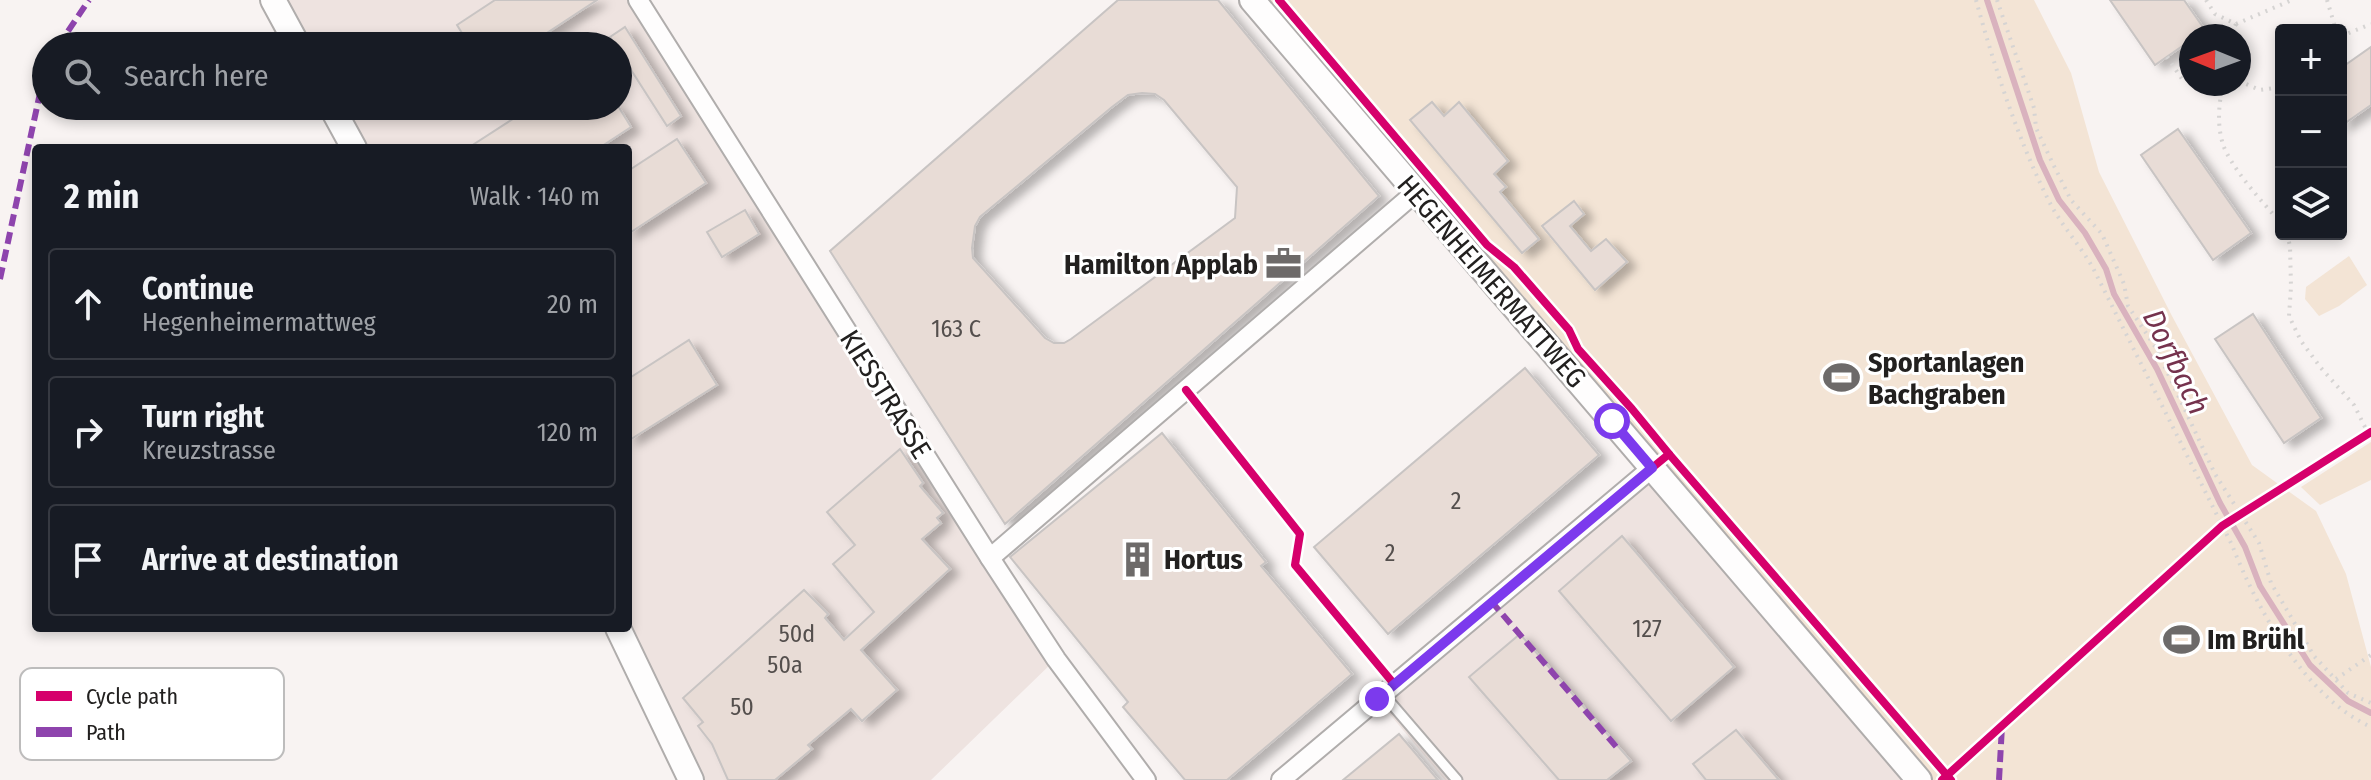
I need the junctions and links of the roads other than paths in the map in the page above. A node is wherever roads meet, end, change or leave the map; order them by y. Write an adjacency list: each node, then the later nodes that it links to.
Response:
1 (273, 0): 4 (street)
2 (638, 0): 9 (street, KIESSTRASSE)
3 (1252, 0): 7 (street, HEGENHEIMERMATTWEG)
4 (290, 32)
5 (339, 120): 6 (street)
6 (352, 144)
7 (1416, 192): 8 (street, HEGENHEIMERMATTWEG); 9 (street)
8 (1652, 468): 11 (street); 16 (street, HEGENHEIMERMATTWEG)
9 (990, 558): 13 (street, KIESSTRASSE)
10 (620, 632): 12 (street)
11 (1383, 694): 14 (street); 15 (lane)
12 (691, 780)
13 (1146, 780)
14 (1281, 780)
15 (1457, 780)
16 (1919, 780)

